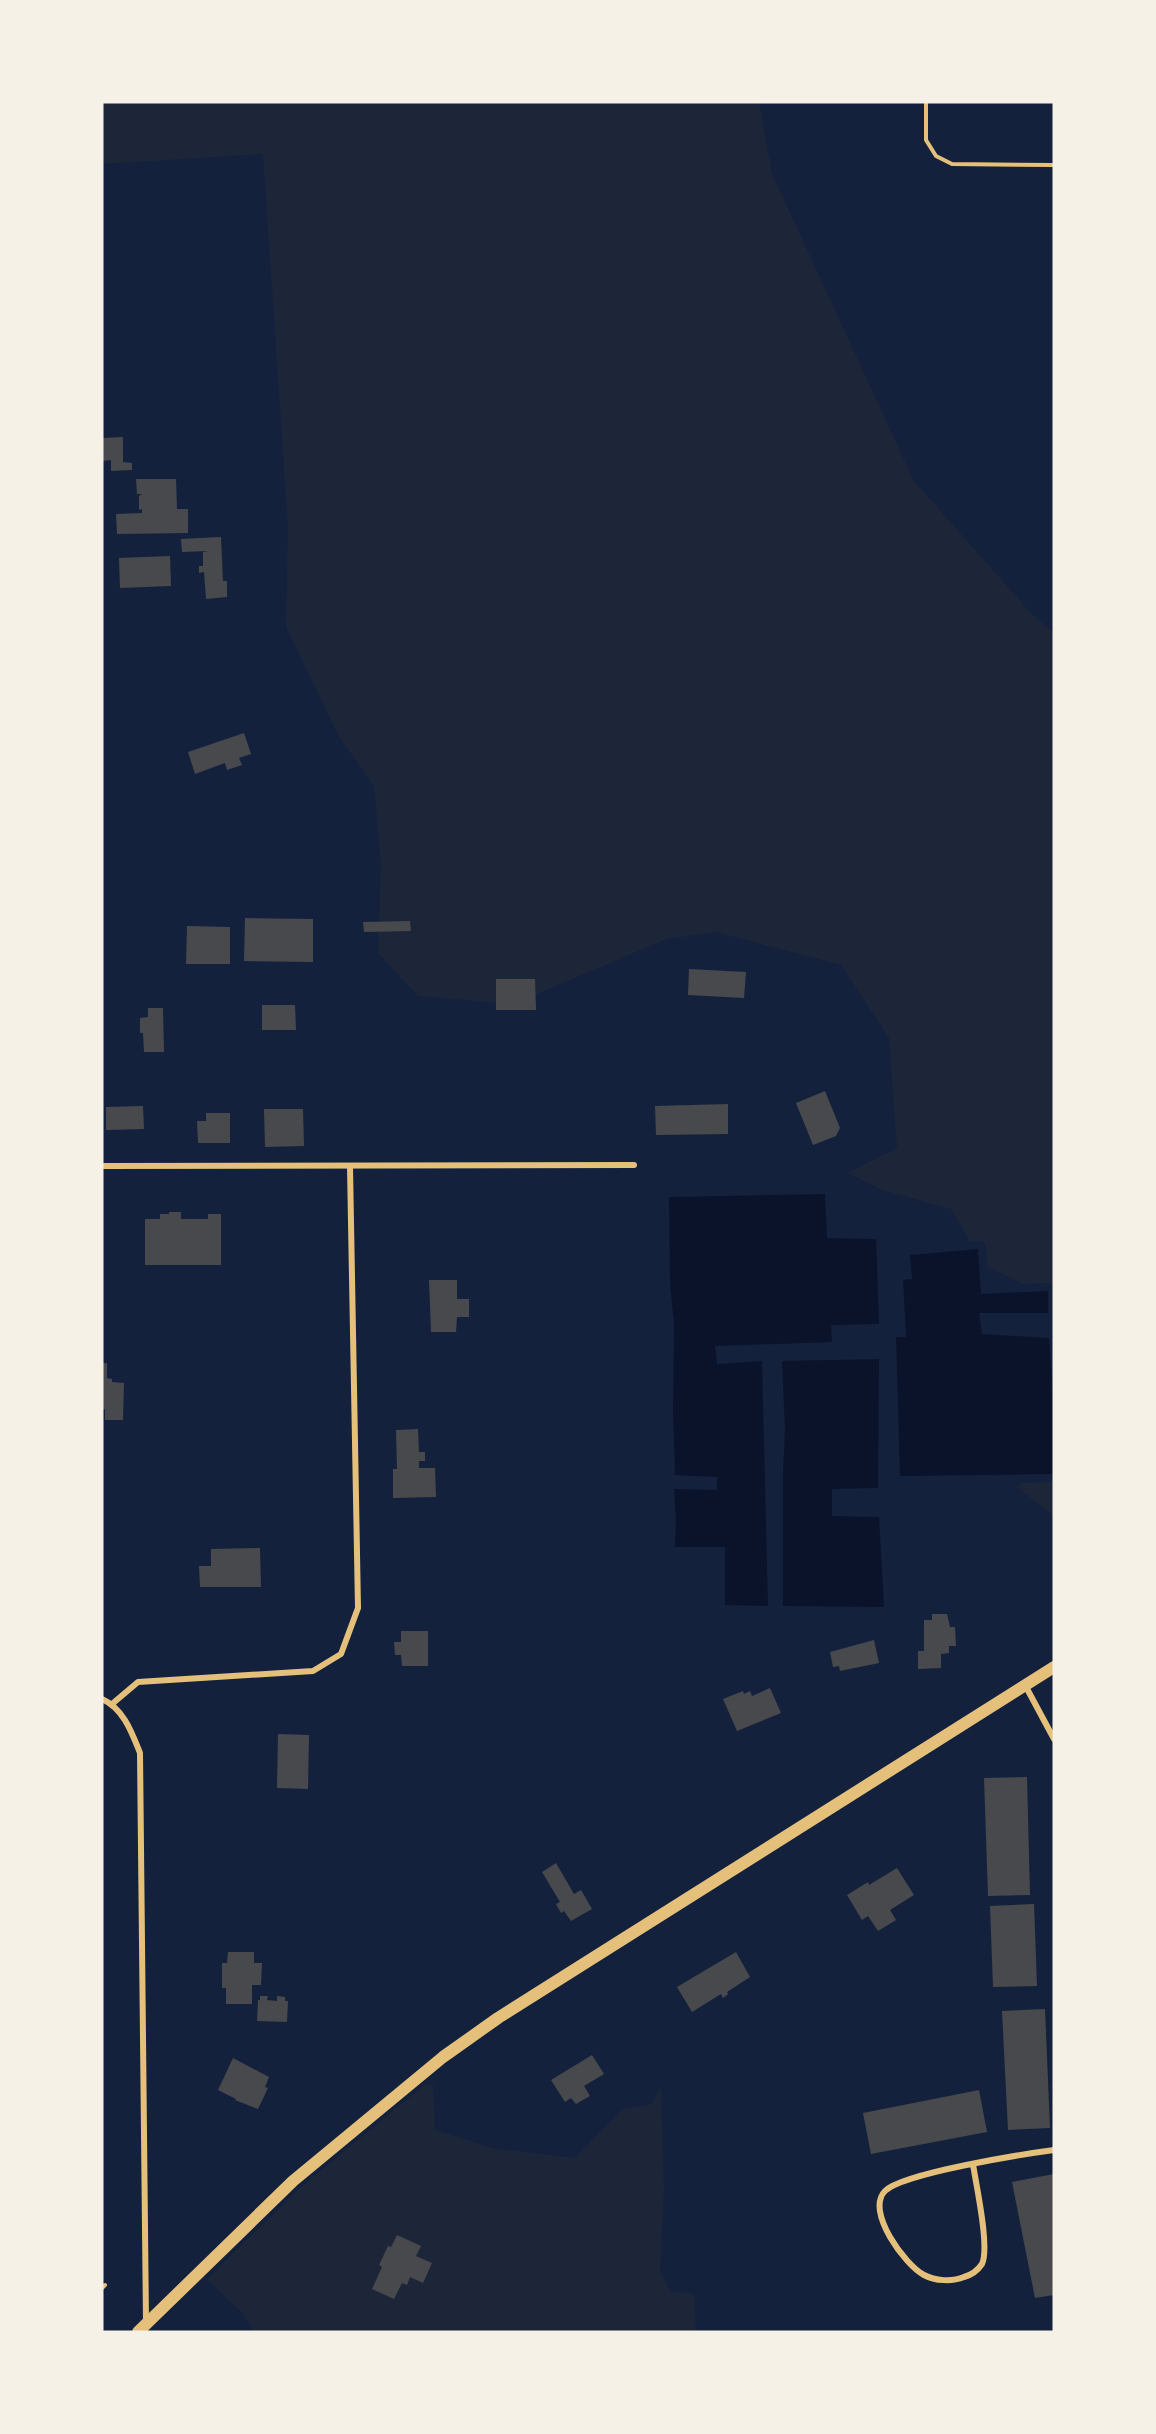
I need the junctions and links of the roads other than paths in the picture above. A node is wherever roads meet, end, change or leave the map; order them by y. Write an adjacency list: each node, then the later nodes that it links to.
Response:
1 (926, 102): 2 (lane)
2 (1054, 165)
3 (634, 1165): 5 (street)
4 (102, 1166): 5 (street)
5 (350, 1167): 9 (street)
6 (1054, 1667): 7 (main road)
7 (1025, 1685): 10 (street); 13 (main road)
8 (102, 1699): 9 (street)
9 (112, 1704): 13 (street)
10 (1054, 1739)
11 (1054, 2150): 12 (street)
12 (973, 2164): 12 (street)
13 (142, 2328)

